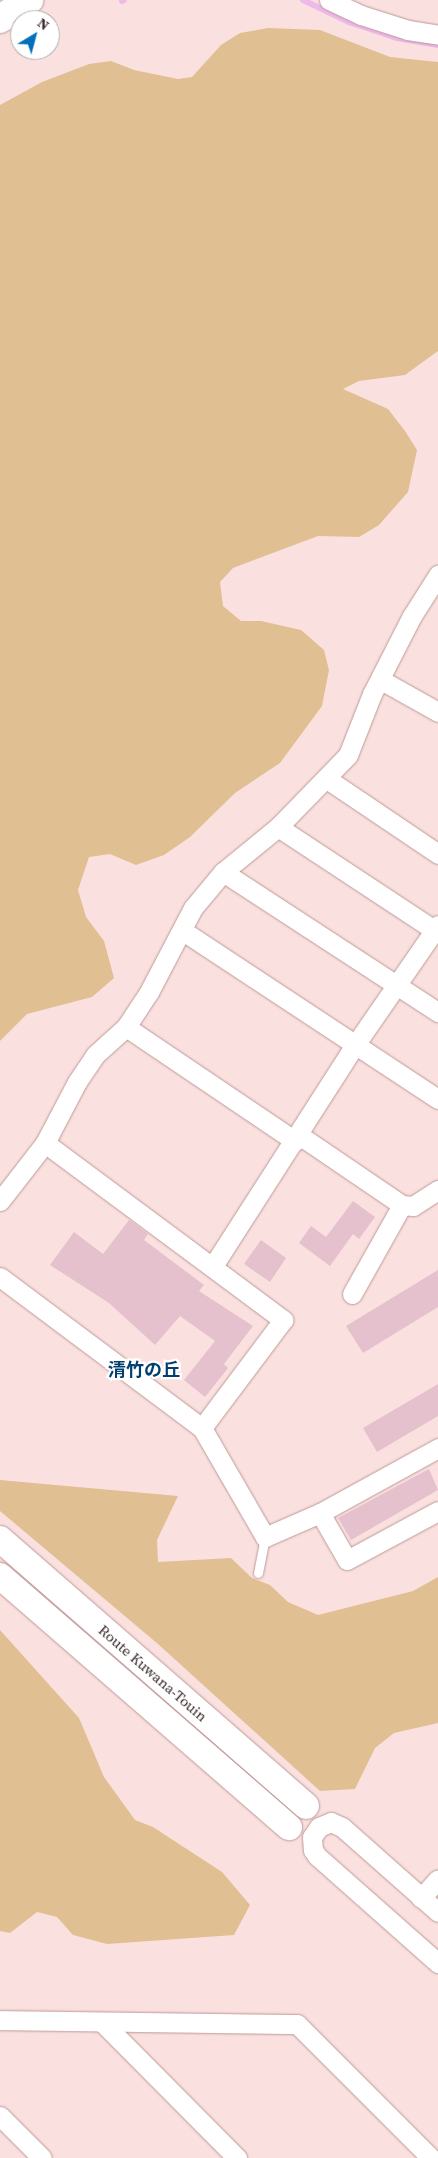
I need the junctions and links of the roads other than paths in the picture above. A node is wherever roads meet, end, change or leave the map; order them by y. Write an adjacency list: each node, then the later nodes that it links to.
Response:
1 (29, 0): 3 (highway)
2 (329, 0): 4 (street)
3 (0, 19)
4 (438, 35)
5 (438, 575): 6 (street)
6 (381, 680): 7 (street); 8 (street)
7 (438, 712)
8 (327, 779): 9 (street); 10 (street)
9 (278, 827): 11 (street); 12 (street)
10 (438, 854)
11 (223, 872): 13 (street); 14 (street)
12 (436, 928): 14 (street)
13 (183, 931): 16 (street); 17 (street)
14 (398, 986): 15 (street); 17 (street)
15 (438, 1012)
16 (126, 1027): 19 (street); 20 (street)
17 (355, 1045): 18 (street); 19 (street)
18 (438, 1099)
19 (297, 1138): 23 (street); 24 (street)
20 (45, 1143): 22 (street); 24 (street)
21 (438, 1190): 23 (street)
22 (0, 1201)
23 (402, 1204): 26 (street)
24 (213, 1266): 27 (street)
25 (0, 1278): 27 (street)
26 (352, 1294)
27 (202, 1428): 31 (street)
28 (438, 1448): 30 (street)
29 (438, 1511): 30 (street)
30 (320, 1513): 31 (street)
31 (265, 1537): 33 (lane)
32 (0, 1539): 35 (main road, Route Kuwana-Touin)
33 (258, 1574)
34 (0, 1576): 36 (main road, Route Kuwana-Touin)
35 (306, 1806)
36 (289, 1827)
37 (438, 1879): 38 (street)
38 (421, 1898): 39 (street); 40 (street)
39 (438, 1912)
40 (438, 1963)
41 (0, 2020): 42 (street)
42 (102, 2022): 45 (street); 46 (street)
43 (0, 2116): 44 (street)
44 (42, 2158)
45 (238, 2158)
46 (431, 2158)

